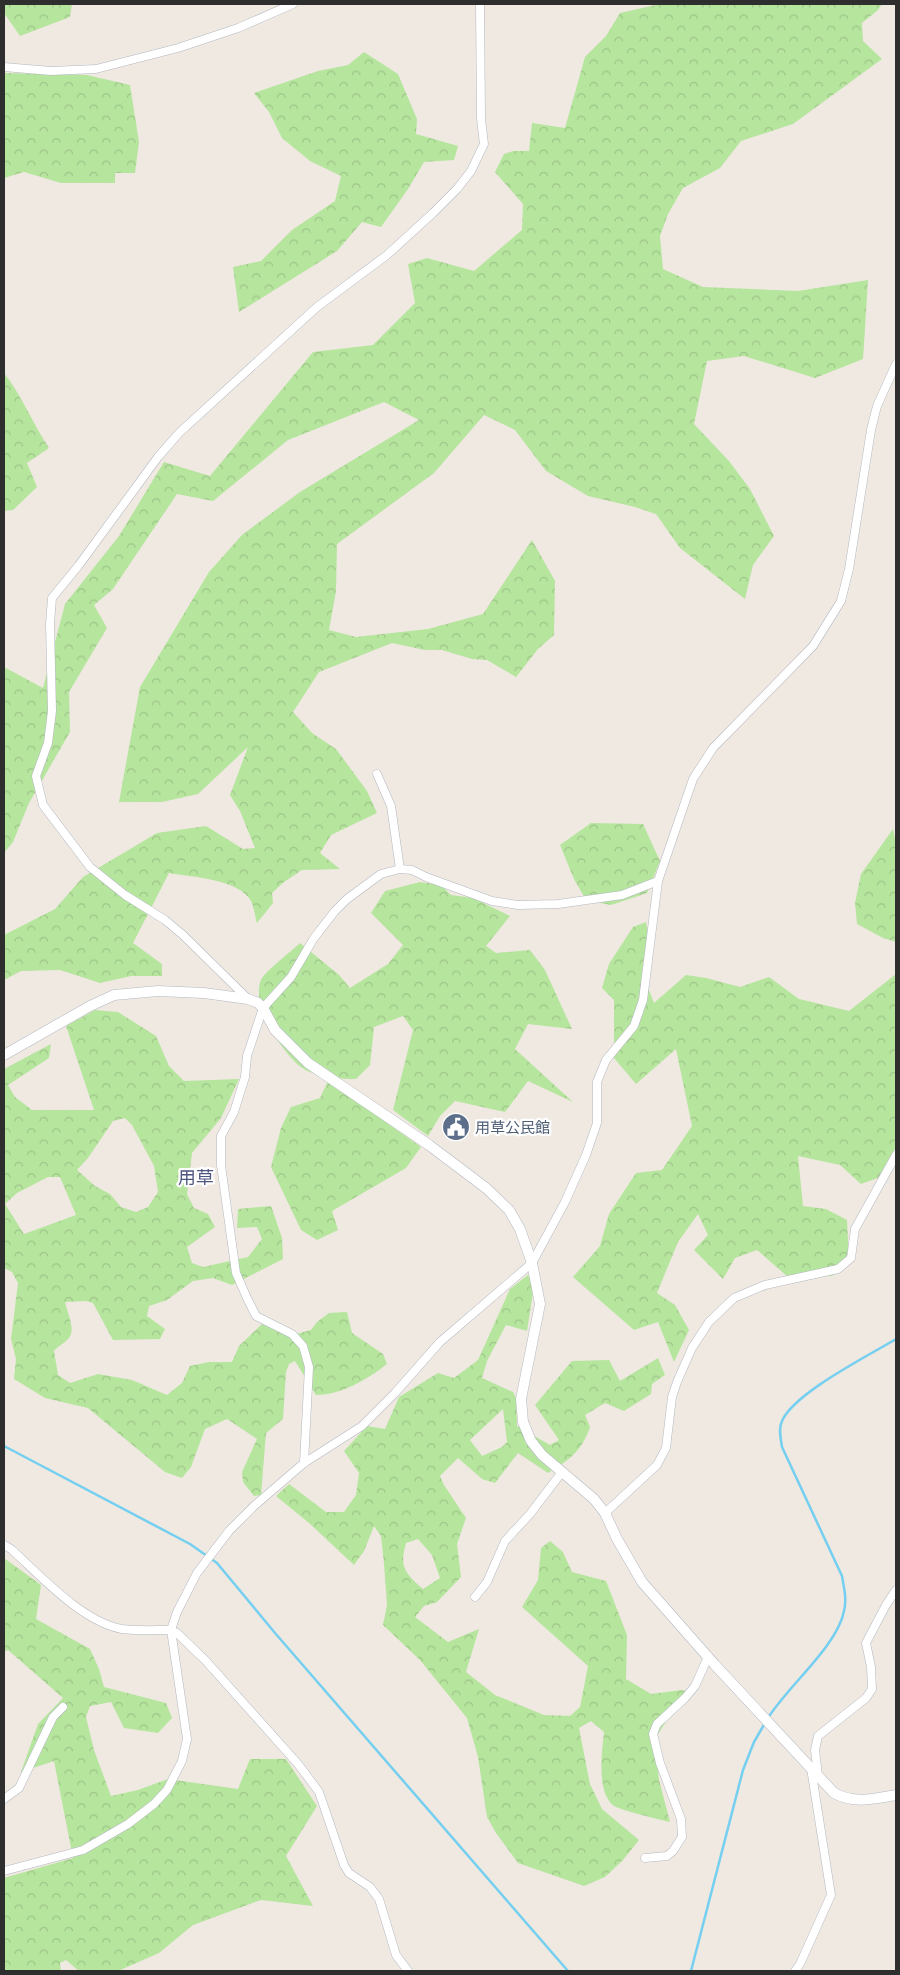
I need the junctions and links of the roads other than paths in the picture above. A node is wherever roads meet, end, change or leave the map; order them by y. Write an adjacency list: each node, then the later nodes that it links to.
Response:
1 (293, 4): 3 (street)
2 (480, 4): 8 (street)
3 (4, 67)
4 (896, 364): 7 (street)
5 (377, 774): 6 (street)
6 (400, 869): 7 (street); 9 (street)
7 (658, 881): 12 (street)
8 (248, 999): 9 (street); 10 (street)
9 (263, 1008): 12 (street); 13 (street)
10 (4, 1055)
11 (896, 1155): 15 (street)
12 (532, 1263): 13 (street); 14 (street)
13 (304, 1463): 19 (street)
14 (562, 1472): 15 (street); 18 (street)
15 (605, 1514): 20 (street)
16 (4, 1544): 19 (street)
17 (896, 1590): 22 (street)
18 (475, 1597)
19 (172, 1630): 26 (street); 27 (street)
20 (708, 1657): 22 (street); 25 (street)
21 (63, 1707): 24 (street)
22 (814, 1772): 23 (street); 28 (street)
23 (896, 1795)
24 (4, 1799)
25 (645, 1858)
26 (4, 1871)
27 (408, 1971)
28 (795, 1971)

